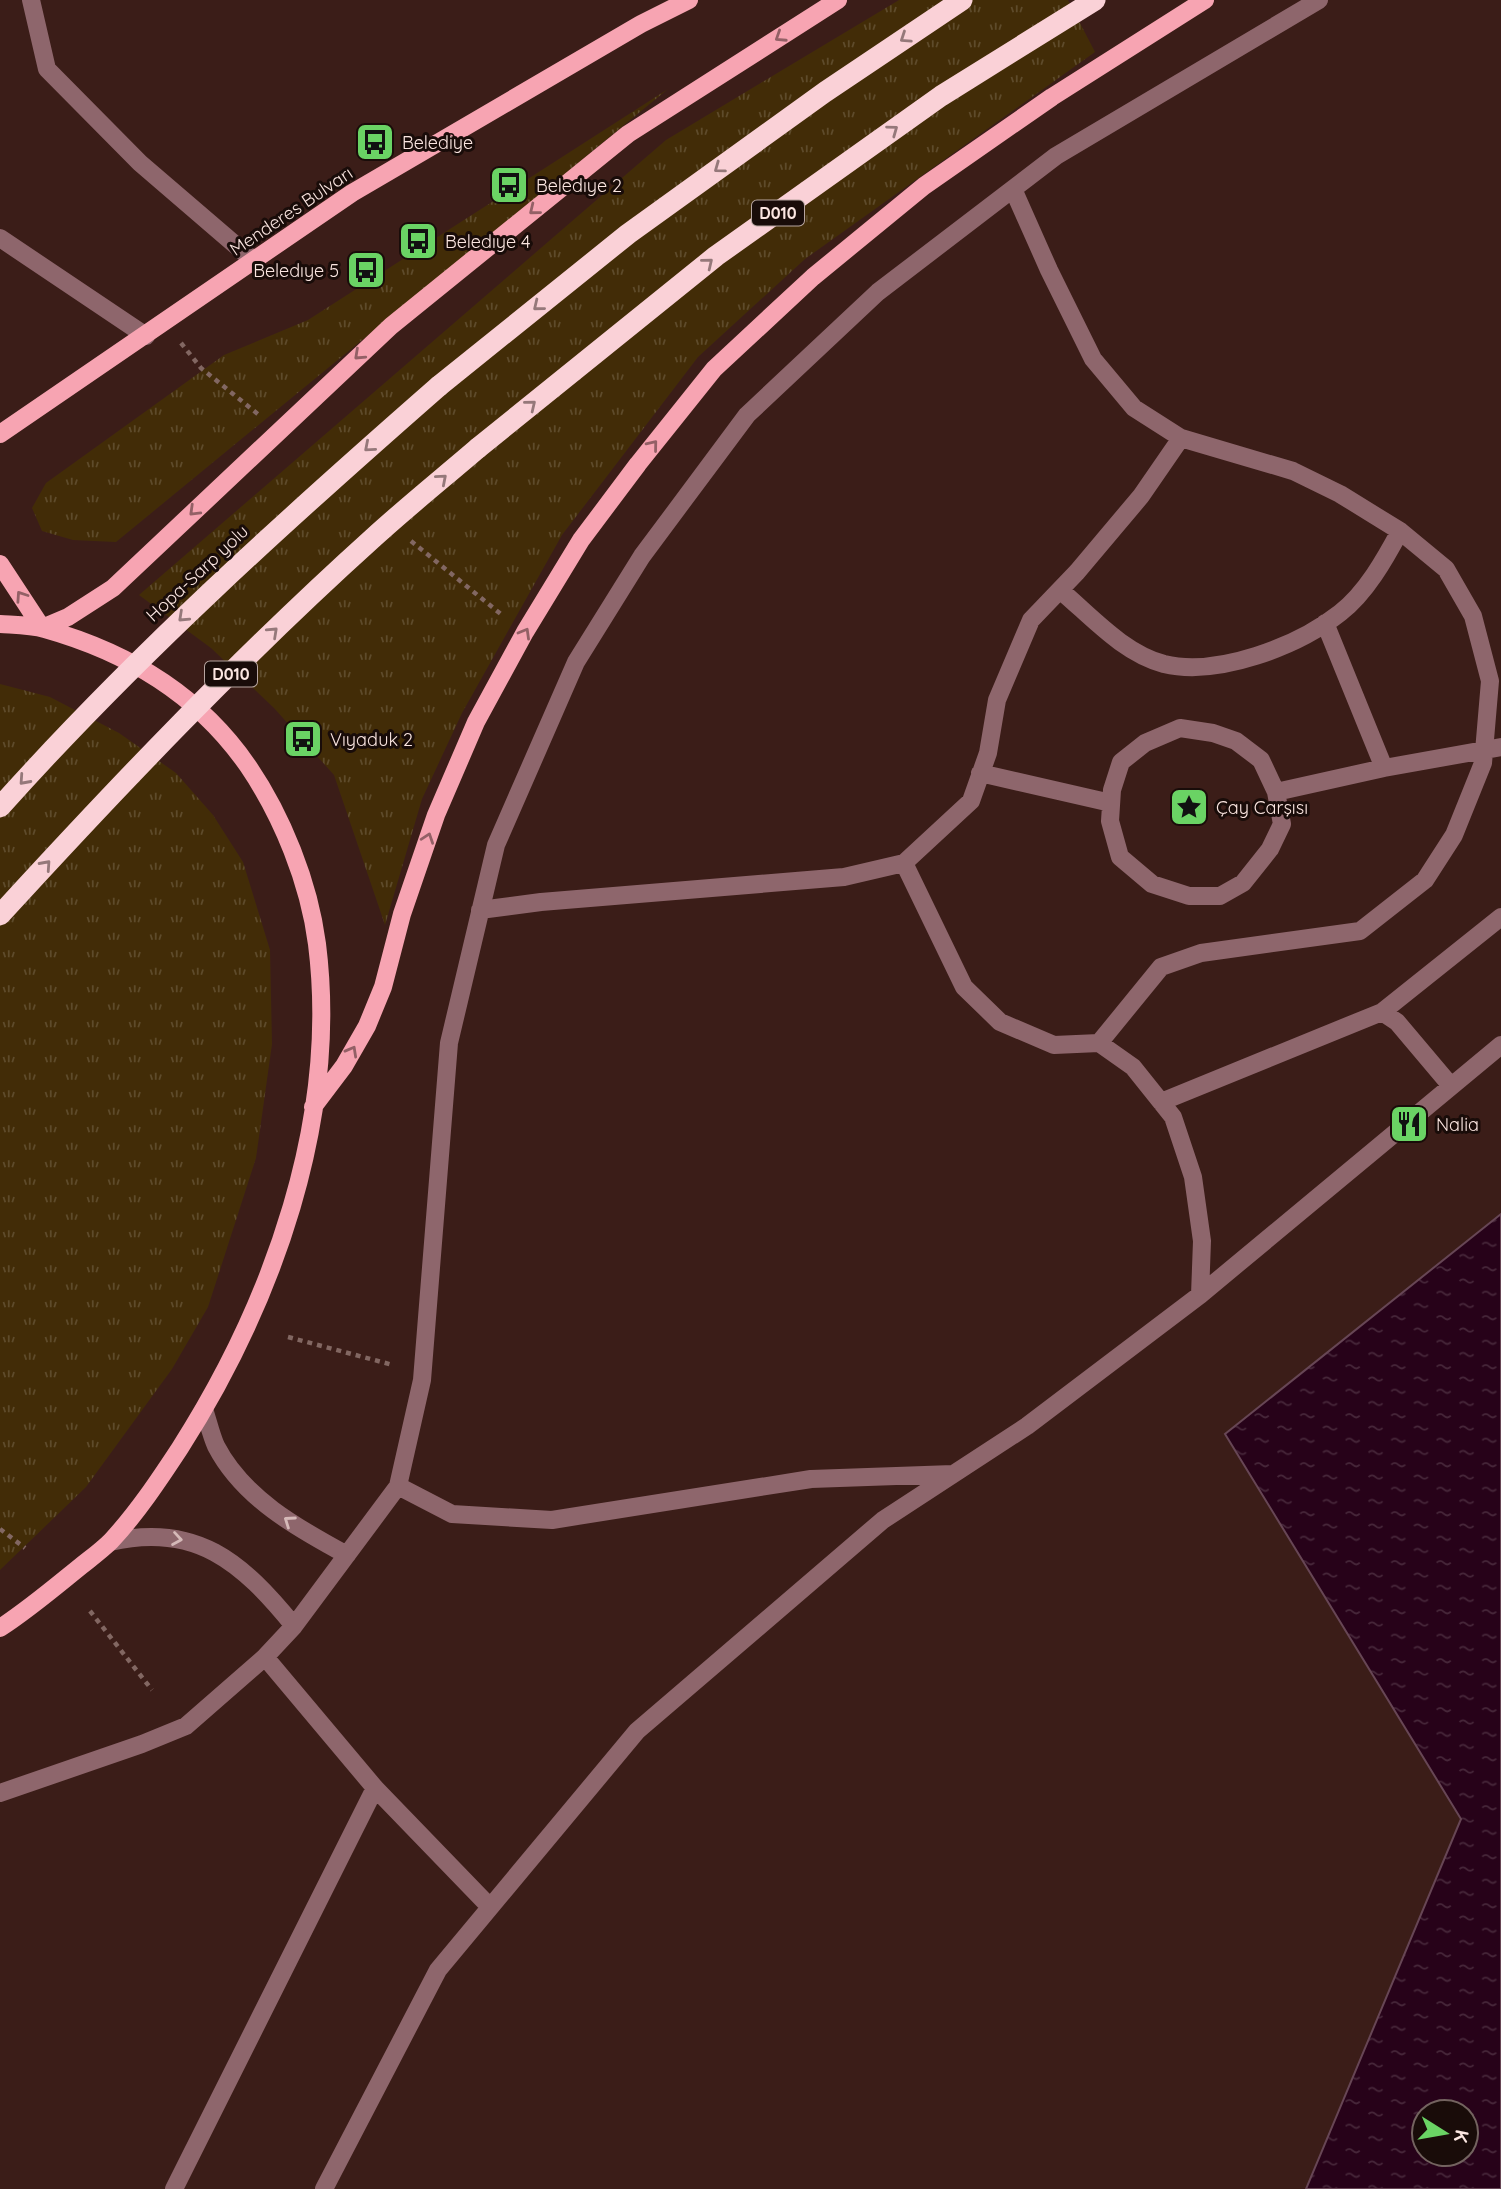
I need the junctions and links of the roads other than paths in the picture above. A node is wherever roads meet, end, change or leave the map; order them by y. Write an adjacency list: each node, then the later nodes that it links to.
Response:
1 (31, 0): 10 (street)
2 (689, 0): 10 (main road, Menderes Bulvarı)
3 (838, 0): 19 (main road, one-way to 19)
4 (962, 0): 25 (highway, Hopa-Sarp yolu, one-way to 25, bridge)
5 (1095, 0): 28 (highway, D010, one-way to 5, bridge)
6 (1205, 0): 35 (main road, one-way to 6)
7 (1319, 0): 8 (street)
8 (1013, 189): 13 (street); 27 (street)
9 (0, 239): 11 (street)
10 (254, 261): 11 (main road, Menderes Bulvarı)
11 (146, 335): 12 (main road, Menderes Bulvarı)
12 (0, 434)
13 (1181, 438): 14 (street); 16 (street)
14 (1400, 531): 17 (street); 20 (street)
15 (0, 564): 19 (main road, one-way to 15)
16 (1060, 590): 17 (street); 22 (street)
17 (1325, 623): 21 (street)
18 (0, 624): 19 (main road)
19 (42, 628): 35 (main road)
20 (1492, 748): 21 (street); 31 (street)
21 (1384, 768): 23 (street)
22 (980, 773): 24 (street); 26 (street)
23 (1276, 793): 24 (street); 24 (street)
24 (1111, 803)
25 (0, 807)
26 (904, 863): 27 (street); 31 (street)
27 (480, 910): 39 (street)
28 (0, 915)
29 (1501, 917): 30 (street)
30 (1382, 1012): 33 (street); 34 (street)
31 (1099, 1042): 34 (street)
32 (1501, 1045): 33 (street)
33 (1451, 1086): 36 (street)
34 (1161, 1102): 36 (street)
35 (313, 1107): 37 (main road)
36 (1200, 1295): 38 (street)
37 (204, 1409): 40 (main road); 41 (street, one-way to 37)
38 (953, 1474): 39 (street); 47 (street)
39 (398, 1486): 41 (street)
40 (110, 1542): 42 (street, one-way to 42); 43 (main road)
41 (347, 1555): 42 (street)
42 (293, 1626): 44 (street)
43 (0, 1628)
44 (265, 1657): 45 (street); 46 (street)
45 (375, 1788): 47 (street); 48 (street)
46 (0, 1793)
47 (490, 1907): 49 (street)
48 (174, 2189)
49 (324, 2189)

